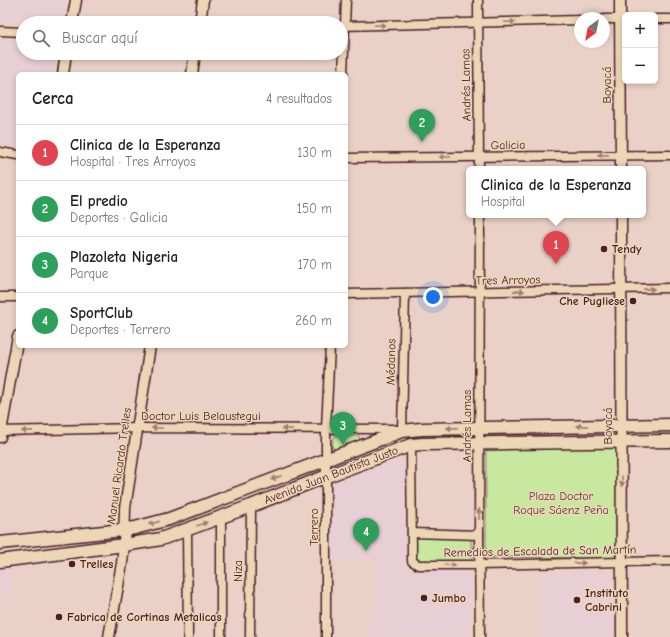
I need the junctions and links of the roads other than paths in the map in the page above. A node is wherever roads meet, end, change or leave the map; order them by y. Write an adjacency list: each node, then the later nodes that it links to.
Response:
1 (76, 0): 7 (street)
2 (203, 0): 8 (street)
3 (346, 0): 9 (street)
4 (478, 0): 15 (street, Andrés Lamas)
5 (620, 0): 6 (street, Boyacá)
6 (622, 13)
7 (73, 16)
8 (201, 16)
9 (344, 16)
10 (610, 19): 11 (street)
11 (622, 19)
12 (658, 19): 13 (street)
13 (670, 19)
14 (574, 20): 15 (street, one-way to 14)
15 (478, 23): 16 (street, one-way to 15); 30 (street, Andrés Lamas)
16 (348, 26)
17 (0, 32): 18 (street)
18 (16, 32)
19 (622, 48): 28 (street, Boyacá)
20 (65, 60): 23 (street)
21 (194, 60): 24 (street)
22 (343, 60): 25 (street)
23 (63, 72)
24 (192, 72)
25 (343, 72)
26 (0, 152): 27 (street)
27 (16, 155)
28 (620, 155): 29 (street, Galicia); 30 (street, Galicia, one-way to 30); 33 (street, Boyacá)
29 (670, 155)
30 (479, 157): 31 (street, Galicia, one-way to 31); 32 (street, Andrés Lamas)
31 (348, 158)
32 (479, 166)
33 (620, 166)
34 (480, 218): 38 (street, Andrés Lamas)
35 (621, 218): 37 (street, Boyacá)
36 (670, 288): 37 (street, Tres Arroyos, one-way to 36)
37 (621, 289): 38 (street, Tres Arroyos, one-way to 37); 46 (street, Boyacá)
38 (480, 292): 39 (street, Tres Arroyos); 49 (street, Andrés Lamas)
39 (405, 293): 40 (street, Tres Arroyos); 51 (street, Médanos)
40 (348, 294)
41 (0, 297): 42 (street)
42 (16, 297)
43 (16, 347): 52 (street)
44 (150, 348): 48 (street, Manuel Ricardo Trelles)
45 (330, 348): 50 (street, Terrero)
46 (621, 425): 47 (main road, Avenida Juan Bautista Justo); 49 (main road, Avenida Juan Bautista Justo, one-way to 49); 54 (street, Boyacá)
47 (670, 425)
48 (137, 428): 50 (street, Doctor Luis Belaustegui, one-way to 48); 52 (street, Doctor Luis Belaustegui, one-way to 52); 61 (street, Manuel Ricardo Trelles)
49 (479, 428): 51 (main road, Avenida Juan Bautista Justo, one-way to 51); 55 (street, Andrés Lamas)
50 (326, 429): 51 (street, Doctor Luis Belaustegui); 57 (street, Terrero)
51 (402, 431): 57 (main road, Avenida Juan Bautista Justo)
52 (0, 433)
53 (670, 441): 54 (main road, Avenida Juan Bautista Justo)
54 (622, 442): 55 (main road, Avenida Juan Bautista Justo); 69 (street, Boyacá, one-way to 69)
55 (480, 443): 56 (main road, Avenida Juan Bautista Justo); 64 (street, Andrés Lamas, one-way to 55)
56 (411, 445): 58 (main road, Avenida Juan Bautista Justo); 63 (street)
57 (326, 460): 58 (street, Terrero); 61 (main road, Avenida Juan Bautista Justo, one-way to 61)
58 (327, 476): 59 (main road, Avenida Juan Bautista Justo); 75 (street, Terrero)
59 (251, 506): 60 (main road, Avenida Juan Bautista Justo); 74 (street, Niza)
60 (221, 518): 62 (main road, Avenida Juan Bautista Justo, one-way to 60); 73 (street)
61 (124, 530): 65 (main road, Avenida Juan Bautista Justo); 66 (street, Manuel Ricardo Trelles)
62 (187, 530): 66 (main road, Avenida Juan Bautista Justo); 72 (street)
63 (412, 533): 64 (street); 70 (street, Remedios de Escalada de San Martín, one-way to 70)
64 (479, 535): 70 (street, Andrés Lamas)
65 (0, 543)
66 (124, 545): 67 (main road, Avenida Juan Bautista Justo); 71 (street, Manuel Ricardo Trelles)
67 (0, 561)
68 (670, 561): 69 (street, Remedios de Escalada de San Martín)
69 (622, 562): 70 (street, Remedios de Escalada de San Martín, one-way to 69); 77 (street, Boyacá)
70 (479, 565): 76 (street, Andrés Lamas)
71 (109, 637)
72 (188, 637)
73 (221, 637)
74 (250, 637)
75 (326, 637)
76 (480, 637)
77 (622, 637)

